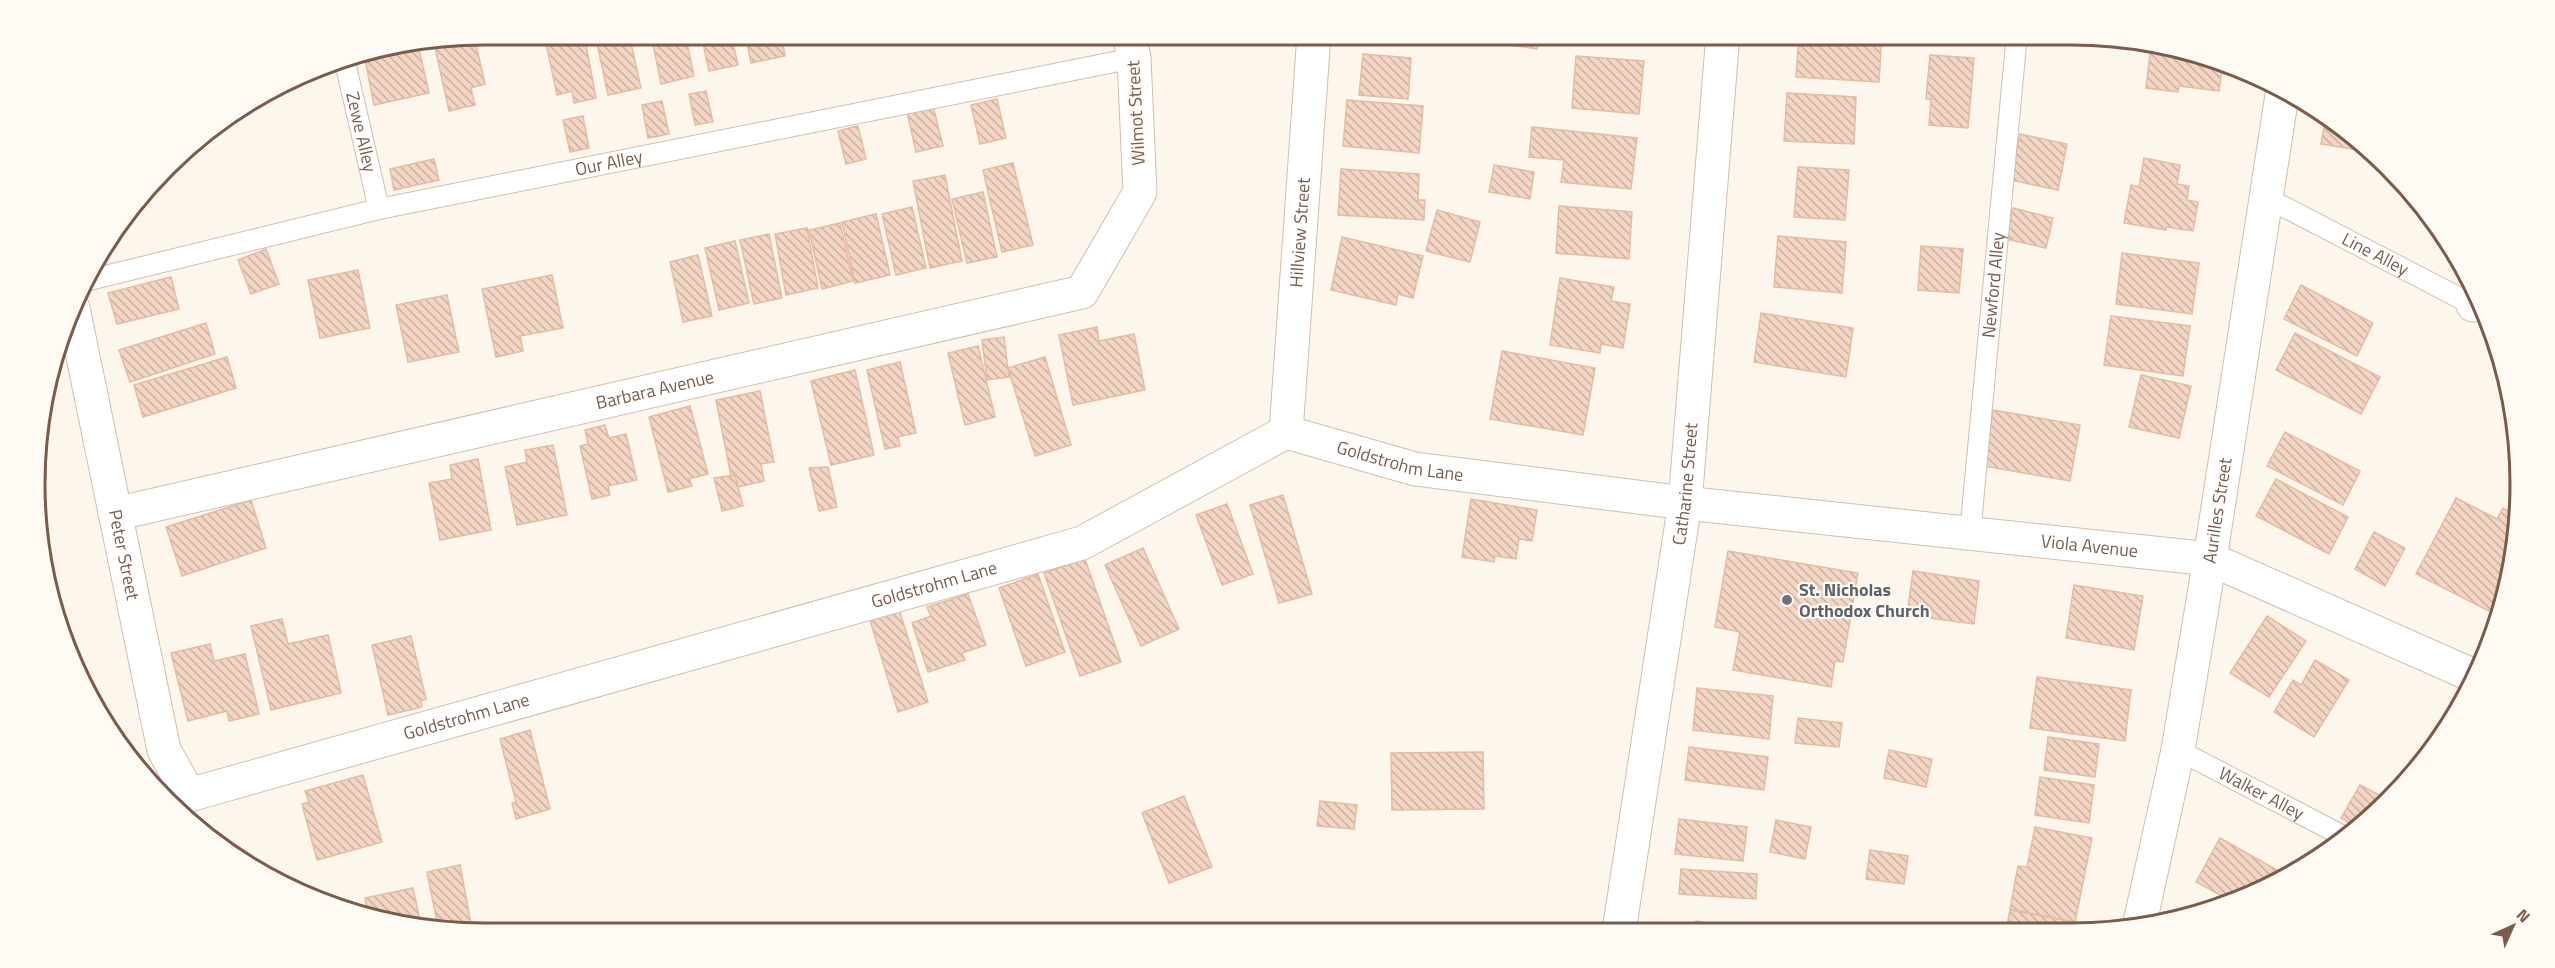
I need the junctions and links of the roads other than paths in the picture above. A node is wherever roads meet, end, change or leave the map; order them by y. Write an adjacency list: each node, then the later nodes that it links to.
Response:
1 (1313, 45): 13 (street, Hillview Street)
2 (1722, 45): 14 (street, Catharine Street)
3 (2016, 45): 16 (lane, Newford Alley)
4 (1132, 46): 7 (street, Wilmot Street); 9 (lane, Our Alley)
5 (346, 67): 9 (lane, Zewe Alley)
6 (2281, 99): 8 (street, Aurilles Street)
7 (1140, 192): 15 (street, Barbara Avenue)
8 (2267, 198): 11 (lane, Line Alley); 17 (street, Aurilles Street)
9 (379, 209): 10 (lane, Our Alley)
10 (96, 278)
11 (2469, 300)
12 (76, 322): 15 (street, Peter Street)
13 (1286, 432): 14 (street, Goldstrohm Lane); 20 (street, Goldstrohm Lane)
14 (1685, 503): 16 (street, Viola Avenue); 23 (street, Catharine Street)
15 (116, 513): 20 (street, Peter Street)
16 (1970, 534): 17 (street, Viola Avenue)
17 (2210, 559): 18 (street, Viola Avenue); 19 (street, Aurilles Street)
18 (2467, 673)
19 (2178, 750): 21 (lane, Walker Alley); 22 (street, Aurilles Street)
20 (182, 800)
21 (2337, 833)
22 (2141, 917)
23 (1620, 923)

